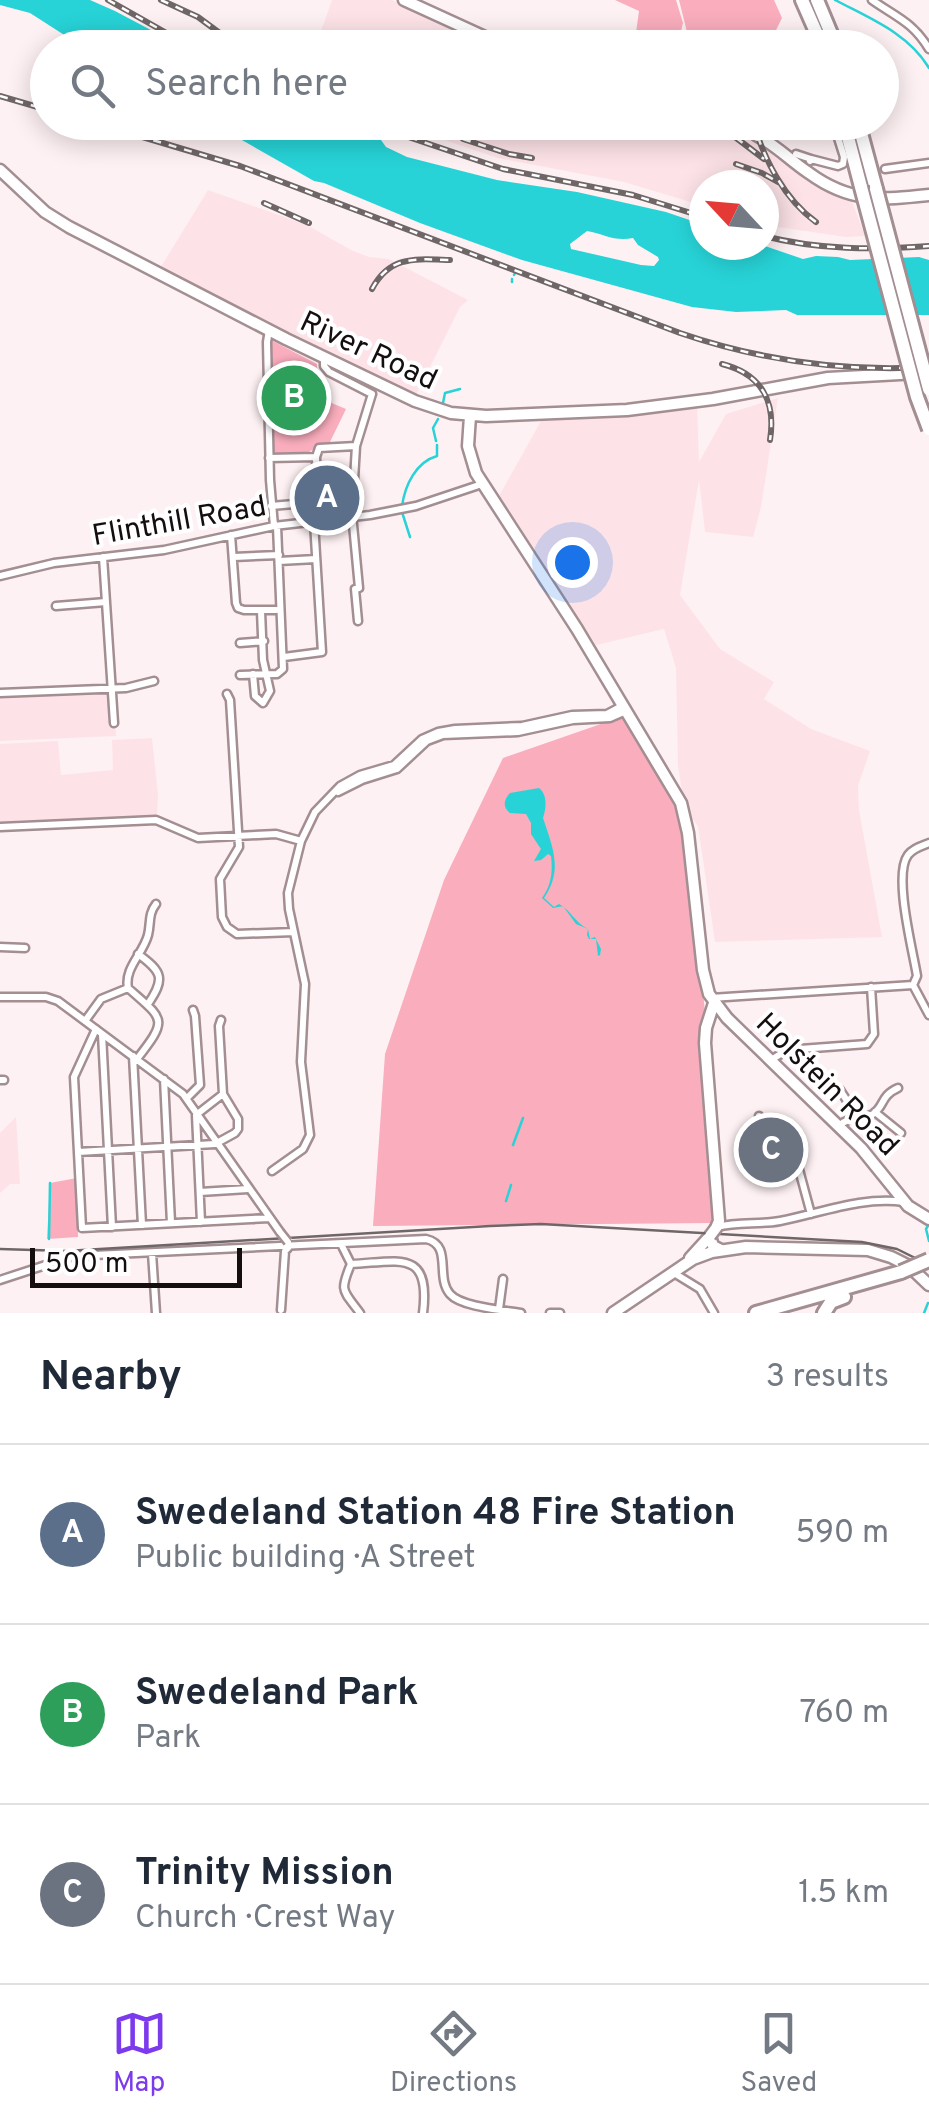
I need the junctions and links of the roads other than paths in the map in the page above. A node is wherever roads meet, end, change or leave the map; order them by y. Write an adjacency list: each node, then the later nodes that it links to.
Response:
1 (404, 0): 4 (main road)
2 (872, 0): 7 (street)
3 (811, 3): 5 (highway); 6 (highway)
4 (470, 30)
5 (818, 30)
6 (827, 30)
7 (929, 50)
8 (766, 140): 17 (main road)
9 (838, 140): 13 (street)
10 (848, 140): 26 (highway, bridge)
11 (864, 140): 18 (highway)
12 (796, 154): 13 (street)
13 (811, 159): 17 (street)
14 (929, 162): 15 (street)
15 (885, 169)
16 (0, 170): 20 (main road, River Road)
17 (806, 172): 18 (main road)
18 (881, 195): 19 (main road); 23 (highway, bridge)
19 (929, 196)
20 (270, 330): 21 (main road, River Road); 30 (street)
21 (324, 357): 24 (main road, River Road); 28 (street)
22 (929, 371): 25 (main road, River Road)
23 (929, 389)
24 (451, 413): 25 (main road, River Road); 27 (main road)
25 (470, 416): 27 (main road)
26 (929, 430)
27 (468, 433): 31 (main road)
28 (356, 446): 29 (street); 34 (street)
29 (316, 456): 30 (street); 32 (street)
30 (270, 458): 33 (street)
31 (483, 484): 34 (street, Flinthill Road); 58 (main road)
32 (317, 502): 33 (street); 35 (street)
33 (271, 506): 36 (street)
34 (352, 518): 35 (street, Flinthill Road); 47 (street)
35 (316, 522): 36 (street, Flinthill Road); 41 (street)
36 (275, 526): 37 (street, Flinthill Road); 40 (street)
37 (231, 536): 38 (street, Flinthill Road); 39 (street)
38 (103, 557): 42 (street, Flinthill Road); 43 (street)
39 (234, 558): 40 (street); 46 (street)
40 (279, 558): 41 (street); 50 (street)
41 (316, 558): 50 (street)
42 (0, 576)
43 (106, 602): 44 (street); 55 (street)
44 (56, 606)
45 (276, 610): 46 (street)
46 (261, 611): 48 (street)
47 (358, 620)
48 (264, 640): 49 (street); 52 (street)
49 (240, 643)
50 (284, 656): 52 (street)
51 (253, 674): 52 (street); 52 (street); 53 (street)
52 (267, 674)
53 (240, 675)
54 (154, 681): 55 (street)
55 (111, 688): 56 (street); 59 (street)
56 (0, 693)
57 (226, 694): 61 (street)
58 (624, 709): 62 (street); 73 (main road)
59 (114, 723)
60 (0, 827): 61 (street)
61 (236, 836): 62 (street); 65 (street)
62 (301, 841): 65 (street)
63 (929, 843): 69 (street)
64 (156, 904): 68 (street)
65 (294, 932): 99 (street)
66 (0, 947): 67 (street)
67 (25, 948)
68 (138, 954): 71 (street); 74 (street)
69 (912, 984): 70 (street); 76 (street)
70 (871, 987): 73 (street); 81 (street)
71 (128, 988): 74 (street); 78 (street)
72 (0, 997): 78 (street)
73 (712, 1000): 81 (main road, Holstein Road); 110 (main road)
74 (148, 1004): 80 (street)
75 (193, 1010): 86 (street)
76 (929, 1016)
77 (220, 1020): 85 (street)
78 (85, 1021): 79 (street)
79 (99, 1032): 80 (street); 97 (street); 98 (street)
80 (135, 1058): 82 (street); 96 (street)
81 (770, 1061): 91 (main road, Holstein Road)
82 (164, 1078): 86 (street); 95 (street)
83 (898, 1088): 88 (street)
84 (840, 1090): 90 (street)
85 (223, 1094): 87 (street); 93 (street)
86 (188, 1098): 87 (street)
87 (198, 1112): 93 (street); 94 (street)
88 (875, 1112): 90 (street); 92 (street)
89 (759, 1116): 103 (street)
90 (853, 1118): 91 (street)
91 (838, 1127): 102 (main road, Holstein Road)
92 (901, 1133)
93 (218, 1143): 94 (street); 100 (street)
94 (197, 1145): 95 (street); 101 (street)
95 (168, 1146): 96 (street); 107 (street)
96 (138, 1148): 97 (street); 108 (street)
97 (108, 1150): 98 (street); 109 (street)
98 (78, 1152): 109 (street)
99 (272, 1171)
100 (248, 1188): 101 (street); 104 (street)
101 (200, 1192): 106 (street)
102 (905, 1203): 103 (street); 105 (main road, Holstein Road)
103 (811, 1214): 110 (street)
104 (270, 1218): 106 (street); 111 (street, bridge)
105 (927, 1218)
106 (201, 1222): 107 (street)
107 (171, 1223): 108 (street)
108 (142, 1225): 109 (street)
109 (112, 1226)
110 (711, 1234): 116 (main road); 120 (main road)
111 (288, 1244): 112 (street); 113 (street); 122 (street)
112 (342, 1244): 115 (street); 123 (street)
113 (152, 1253): 119 (street); 124 (street)
114 (929, 1263): 117 (highway, bridge)
115 (350, 1264): 125 (street); 126 (street)
116 (672, 1273): 130 (main road); 131 (street)
117 (902, 1275): 121 (highway); 132 (highway)
118 (503, 1279): 123 (street)
119 (0, 1280)
120 (928, 1283)
121 (875, 1286): 133 (highway); 134 (highway)
122 (282, 1310)
123 (494, 1310): 127 (street)
124 (156, 1313)
125 (360, 1313)
126 (423, 1313)
127 (521, 1313)
128 (550, 1313): 129 (street)
129 (560, 1313)
130 (614, 1313)
131 (714, 1313)
132 (756, 1313)
133 (770, 1313)
134 (824, 1313)

